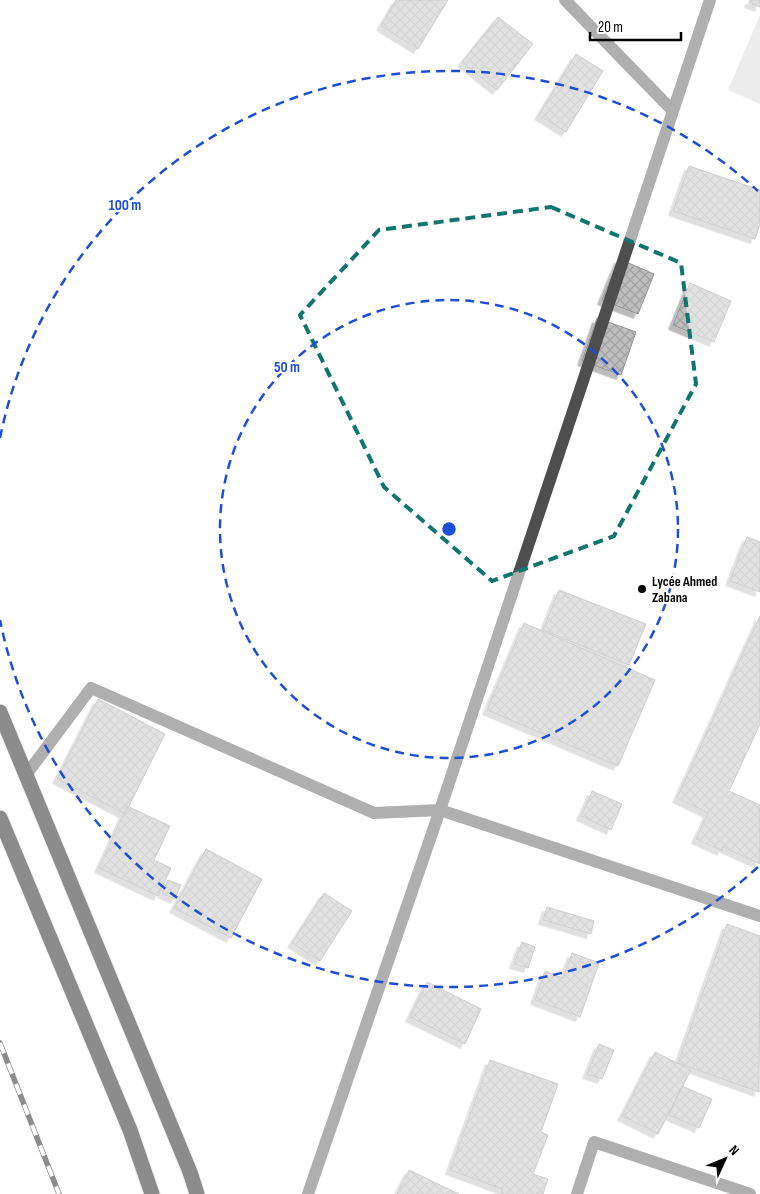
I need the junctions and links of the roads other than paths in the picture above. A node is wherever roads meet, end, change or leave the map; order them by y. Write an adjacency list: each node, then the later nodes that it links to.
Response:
1 (564, 0): 3 (street)
2 (710, 0): 3 (street)
3 (672, 110): 6 (street)
4 (0, 712): 5 (highway)
5 (26, 775): 6 (street); 10 (highway)
6 (440, 810): 8 (street); 11 (street)
7 (0, 818): 9 (highway)
8 (760, 916)
9 (152, 1194)
10 (197, 1194)
11 (308, 1194)
12 (577, 1194): 13 (street)
13 (750, 1194)

